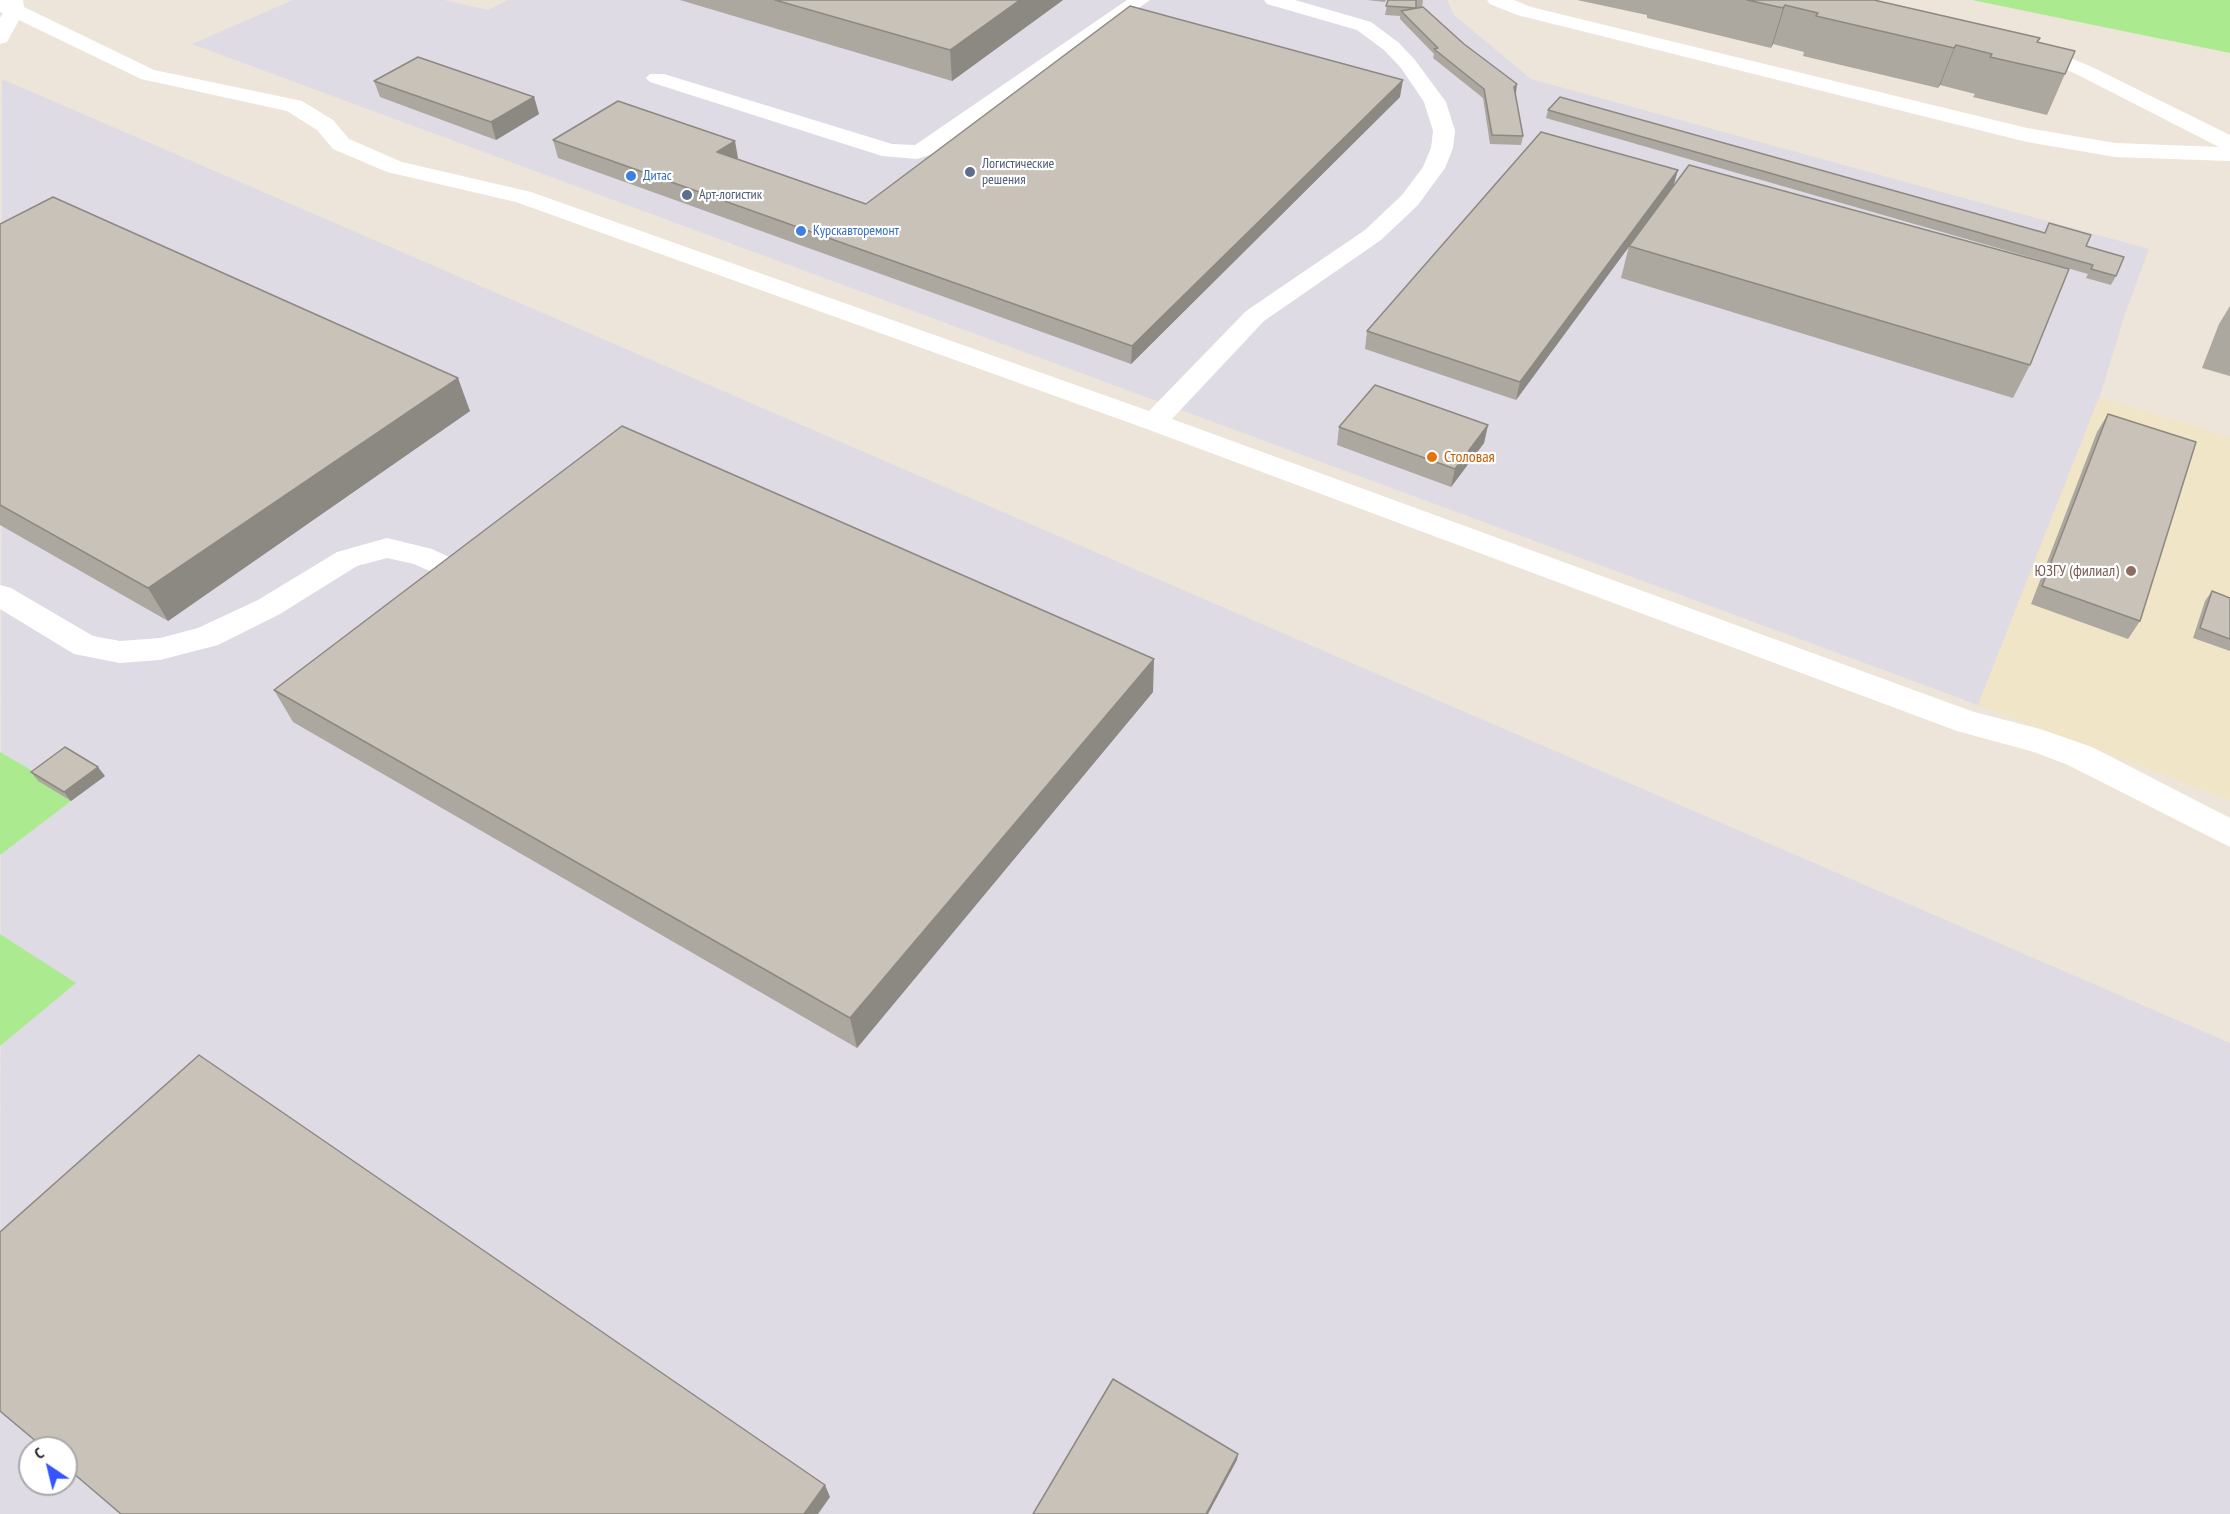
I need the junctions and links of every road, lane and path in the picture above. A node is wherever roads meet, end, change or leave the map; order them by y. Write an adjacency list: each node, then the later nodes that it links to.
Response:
1 (1140, 0): 7 (street)
2 (1274, 0): 10 (street)
3 (1497, 0): 9 (street)
4 (9, 5): 5 (street); 10 (street)
5 (0, 38)
6 (2014, 42): 8 (street)
7 (657, 78)
8 (2230, 144)
9 (2230, 154)
10 (1154, 422): 13 (street)
11 (474, 581): 12 (street)
12 (0, 595)
13 (2230, 834)

